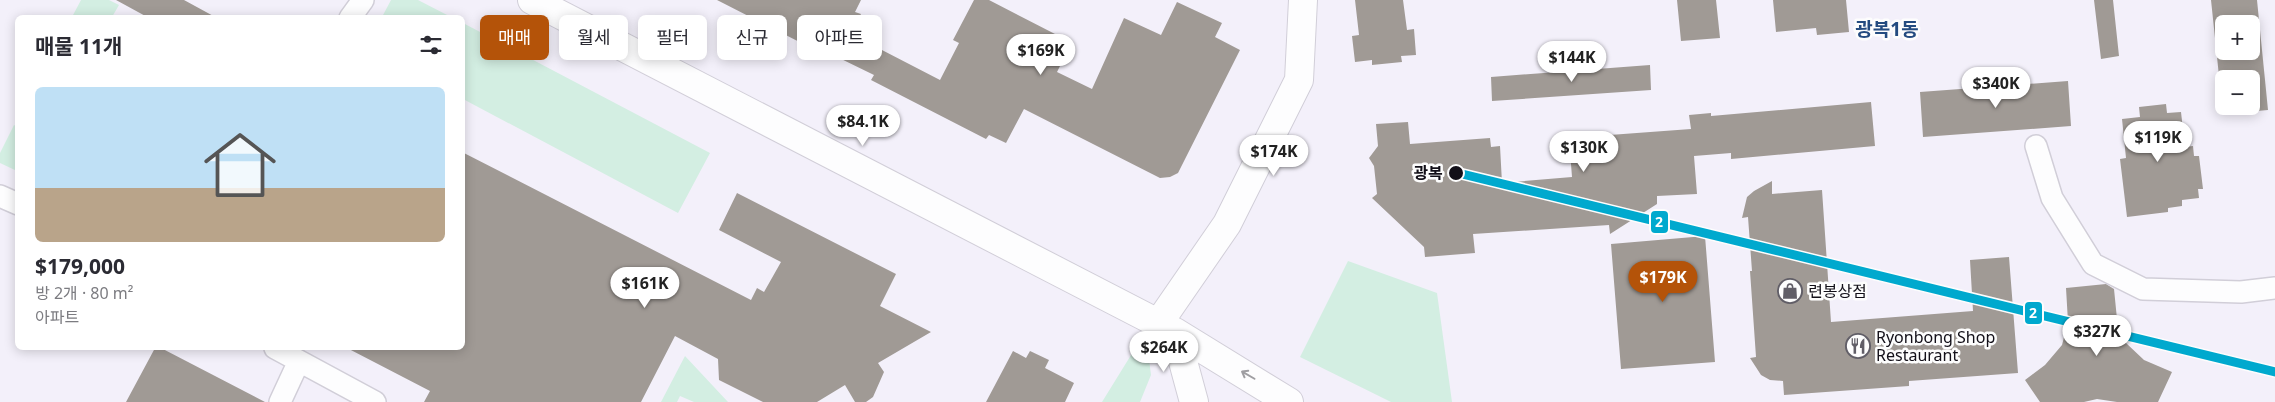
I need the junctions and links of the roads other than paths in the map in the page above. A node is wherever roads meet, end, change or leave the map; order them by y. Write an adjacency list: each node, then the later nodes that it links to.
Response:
1 (364, 0): 4 (lane)
2 (532, 0): 9 (main road)
3 (1303, 0): 9 (main road)
4 (352, 15)
5 (2036, 146): 8 (lane)
6 (0, 196): 7 (lane)
7 (15, 203)
8 (2275, 288)
9 (1166, 328): 14 (main road); 15 (main road, one-way to 9)
10 (279, 350): 11 (lane)
11 (299, 360): 12 (lane); 13 (lane)
12 (280, 402)
13 (375, 402)
14 (1194, 402)
15 (1289, 402)

